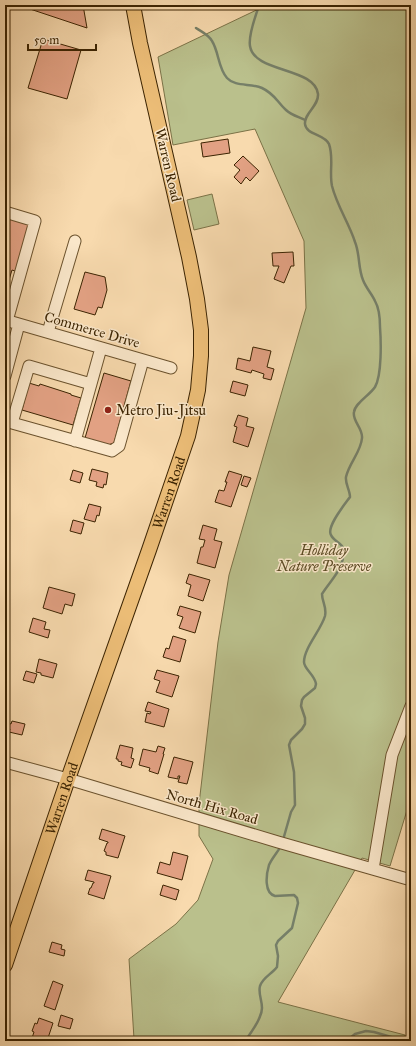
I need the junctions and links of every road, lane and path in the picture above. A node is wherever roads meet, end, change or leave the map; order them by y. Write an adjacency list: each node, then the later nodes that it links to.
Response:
1 (133, 5): 15 (main road, Warren Road)
2 (5, 212): 4 (street)
3 (75, 241): 6 (street)
4 (6, 321): 5 (street, Commerce Drive)
5 (18, 324): 6 (street, Commerce Drive); 10 (street)
6 (48, 332): 7 (street, Commerce Drive)
7 (101, 348): 8 (street, Commerce Drive); 11 (street)
8 (143, 360): 9 (street, Commerce Drive); 12 (street)
9 (172, 368)
10 (5, 376)
11 (91, 384): 12 (street); 12 (street)
12 (76, 441)
13 (411, 706): 16 (street)
14 (5, 762): 15 (street, North Hix Road)
15 (68, 779): 16 (street, North Hix Road); 18 (main road, Warren Road)
16 (373, 869): 17 (street, North Hix Road)
17 (411, 880)
18 (5, 965)

